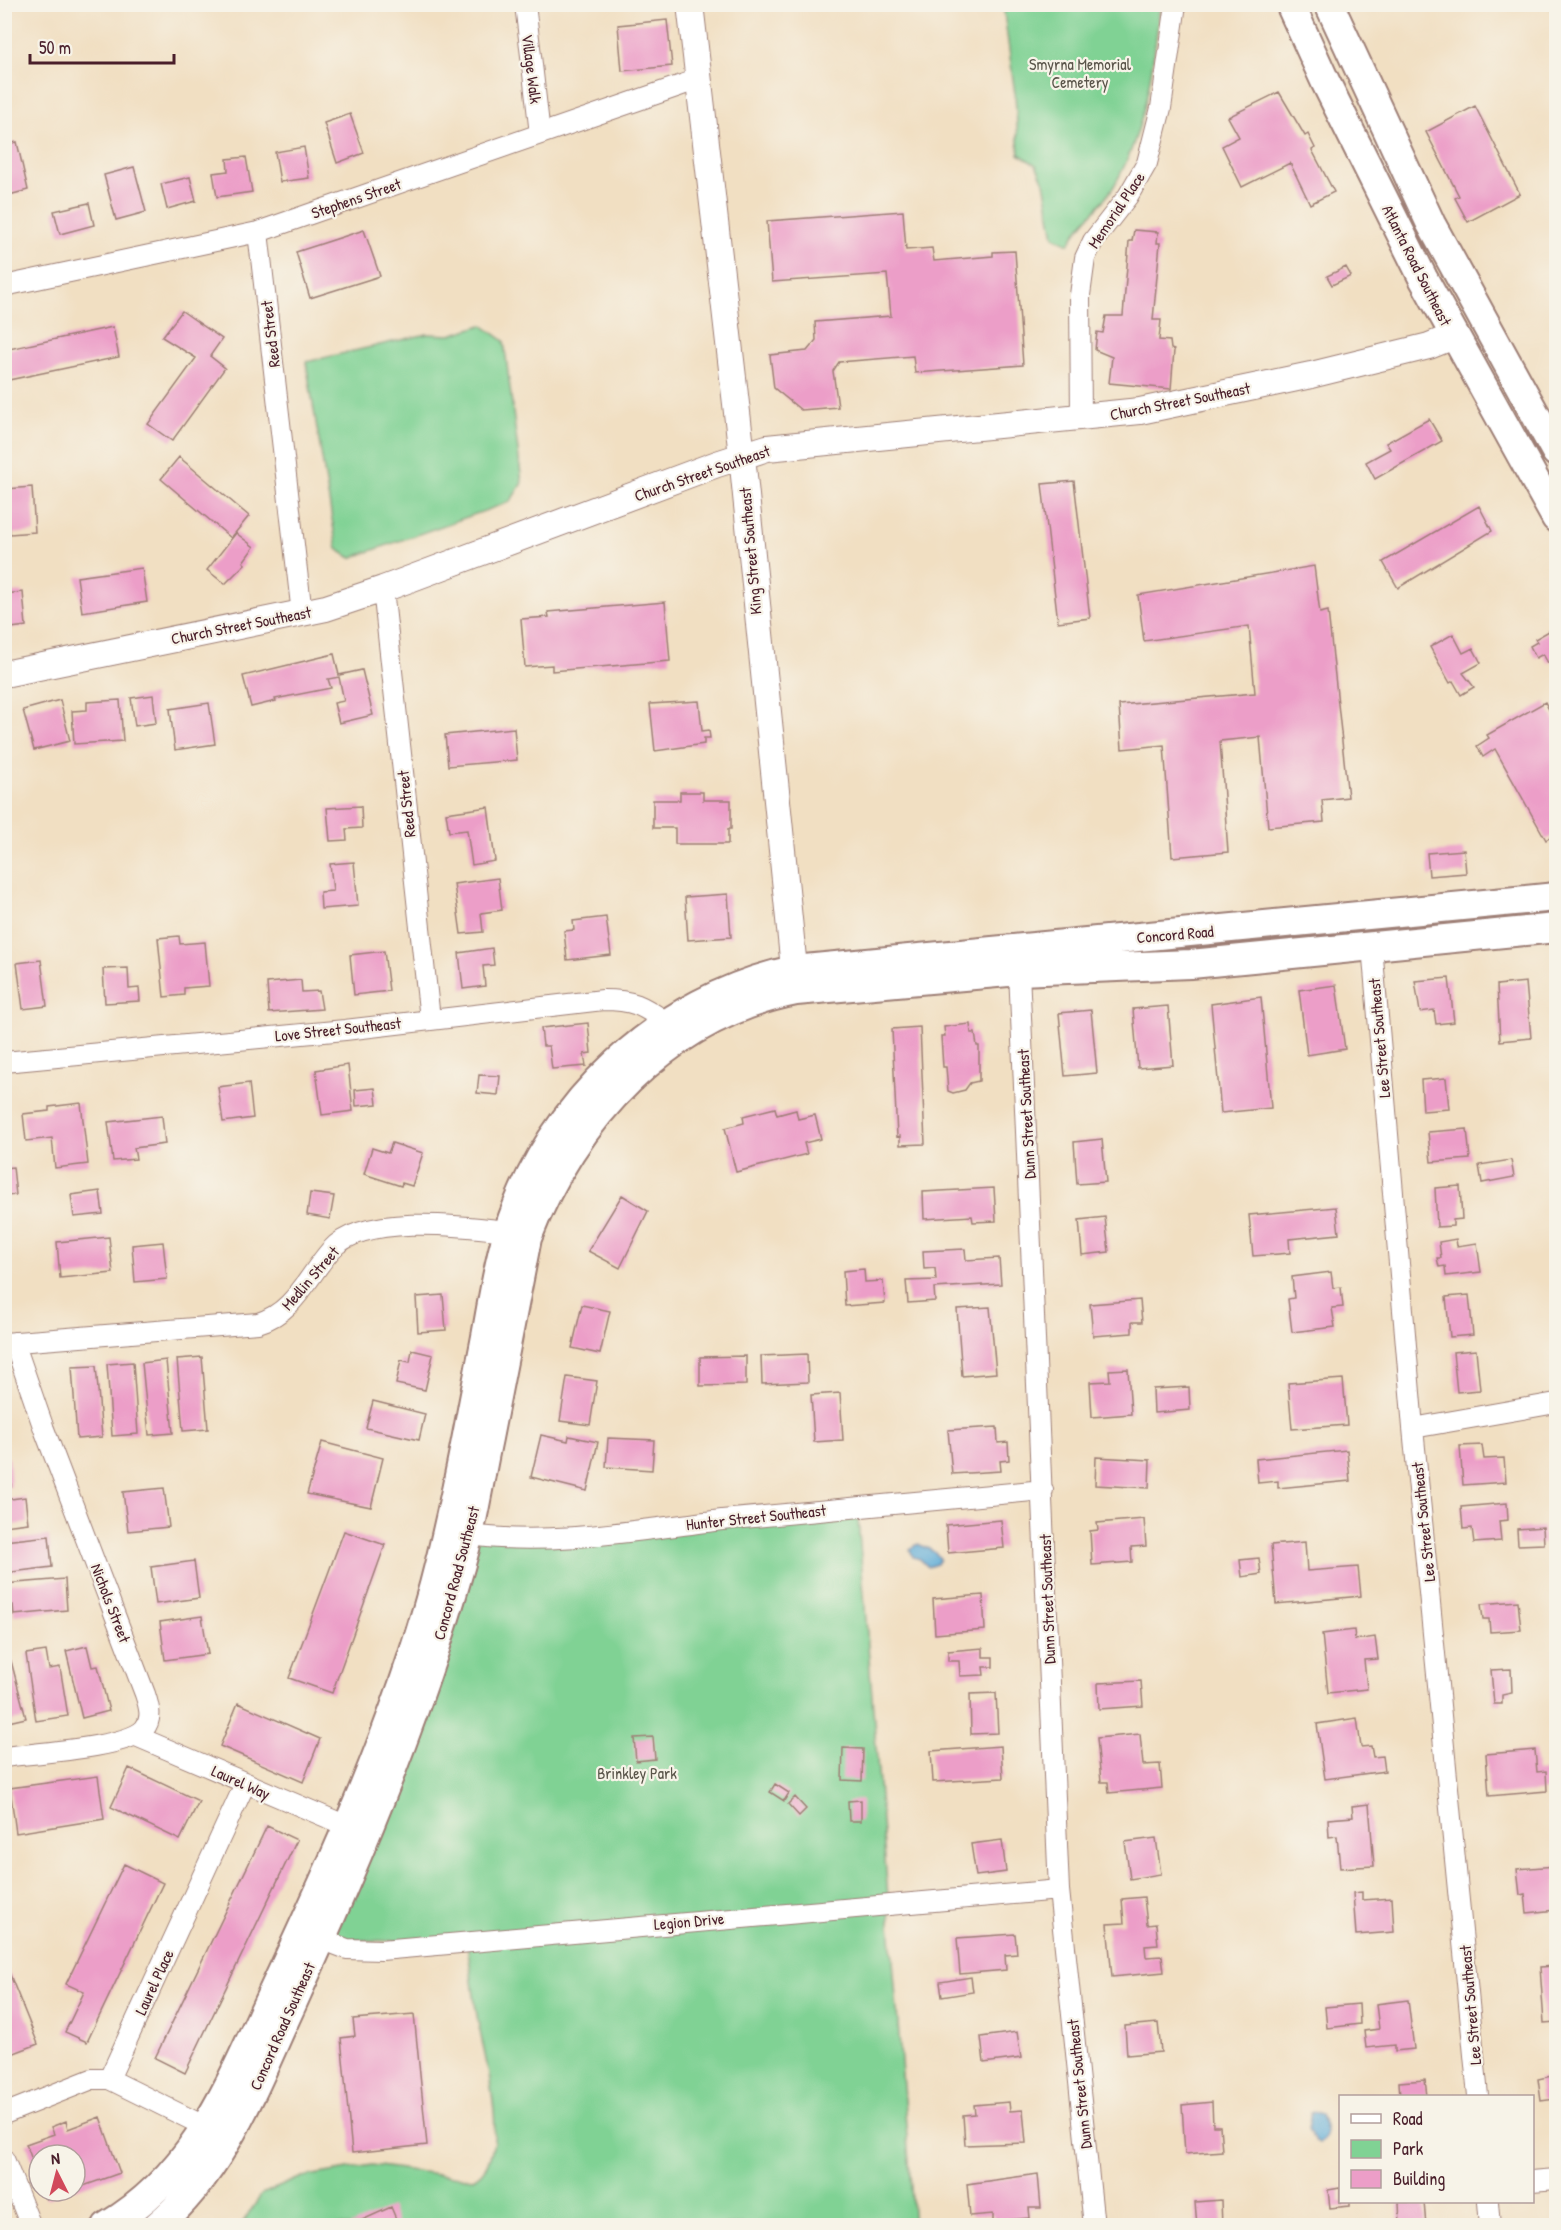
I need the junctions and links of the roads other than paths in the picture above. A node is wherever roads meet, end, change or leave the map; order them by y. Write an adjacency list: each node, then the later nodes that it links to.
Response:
1 (525, 4): 7 (street, Village Walk)
2 (690, 4): 6 (street, King Street Southeast)
3 (1176, 4): 12 (street, Memorial Place)
4 (1290, 4): 11 (main road, Atlanta Road Southeast)
5 (1329, 4): 10 (main road, Atlanta Road Southeast)
6 (699, 79): 7 (street, Stephens Street); 14 (street, King Street Southeast)
7 (540, 134): 8 (street, Stephens Street)
8 (258, 232): 9 (street, Stephens Street); 17 (street, Reed Street)
9 (4, 286)
10 (1482, 321): 11 (street, Church Street Southeast); 13 (main road, Atlanta Road Southeast)
11 (1454, 336): 12 (street, Church Street Southeast); 15 (main road, Atlanta Road Southeast)
12 (1080, 418): 14 (street, Church Street Southeast)
13 (1557, 452)
14 (742, 456): 16 (street, Church Street Southeast); 23 (street, King Street Southeast)
15 (1557, 518)
16 (383, 590): 17 (street, Church Street Southeast); 24 (street, Reed Street)
17 (302, 614): 18 (street, Church Street Southeast)
18 (4, 674)
19 (1557, 897): 23 (main road, Concord Road)
20 (1557, 928): 21 (main road, Concord Road)
21 (1372, 946): 22 (main road, Concord Road); 30 (street, Lee Street Southeast)
22 (1019, 971): 23 (main road, Concord Road); 31 (street, Dunn Street Southeast)
23 (795, 980): 25 (main road, Concord Road Southeast); 32 (main road, Concord Road Southeast)
24 (430, 1019): 25 (street, Love Street Southeast); 26 (street, Love Street Southeast)
25 (666, 1022): 27 (main road, Concord Road Southeast)
26 (4, 1062)
27 (508, 1231): 28 (street, Medlin Street); 36 (main road, Concord Road Southeast)
28 (9, 1343): 33 (street, Nichols Street)
29 (1557, 1403): 30 (street)
30 (1413, 1428): 40 (street, Lee Street Southeast)
31 (1043, 1490): 32 (street, Hunter Street Southeast); 37 (street, Dunn Street Southeast)
32 (469, 1535): 38 (main road, Concord Road Southeast)
33 (136, 1736): 34 (street); 35 (street, Laurel Way)
34 (4, 1756)
35 (245, 1784): 36 (street, Laurel Way); 39 (street, Laurel Place)
36 (347, 1826): 42 (main road, Concord Road Southeast)
37 (1059, 1890): 38 (street, Legion Drive); 50 (street, Dunn Street Southeast)
38 (321, 1939): 49 (main road, Concord Road Southeast)
39 (109, 2079): 41 (street); 42 (street)
40 (1479, 2095)
41 (4, 2114)
42 (206, 2127): 48 (main road, Concord Road Southeast)
43 (4, 2159): 47 (street)
44 (1557, 2179): 45 (street)
45 (1534, 2181)
46 (1488, 2203): 51 (street)
47 (31, 2226)
48 (106, 2226)
49 (157, 2226)
50 (1094, 2226)
51 (1490, 2226)

